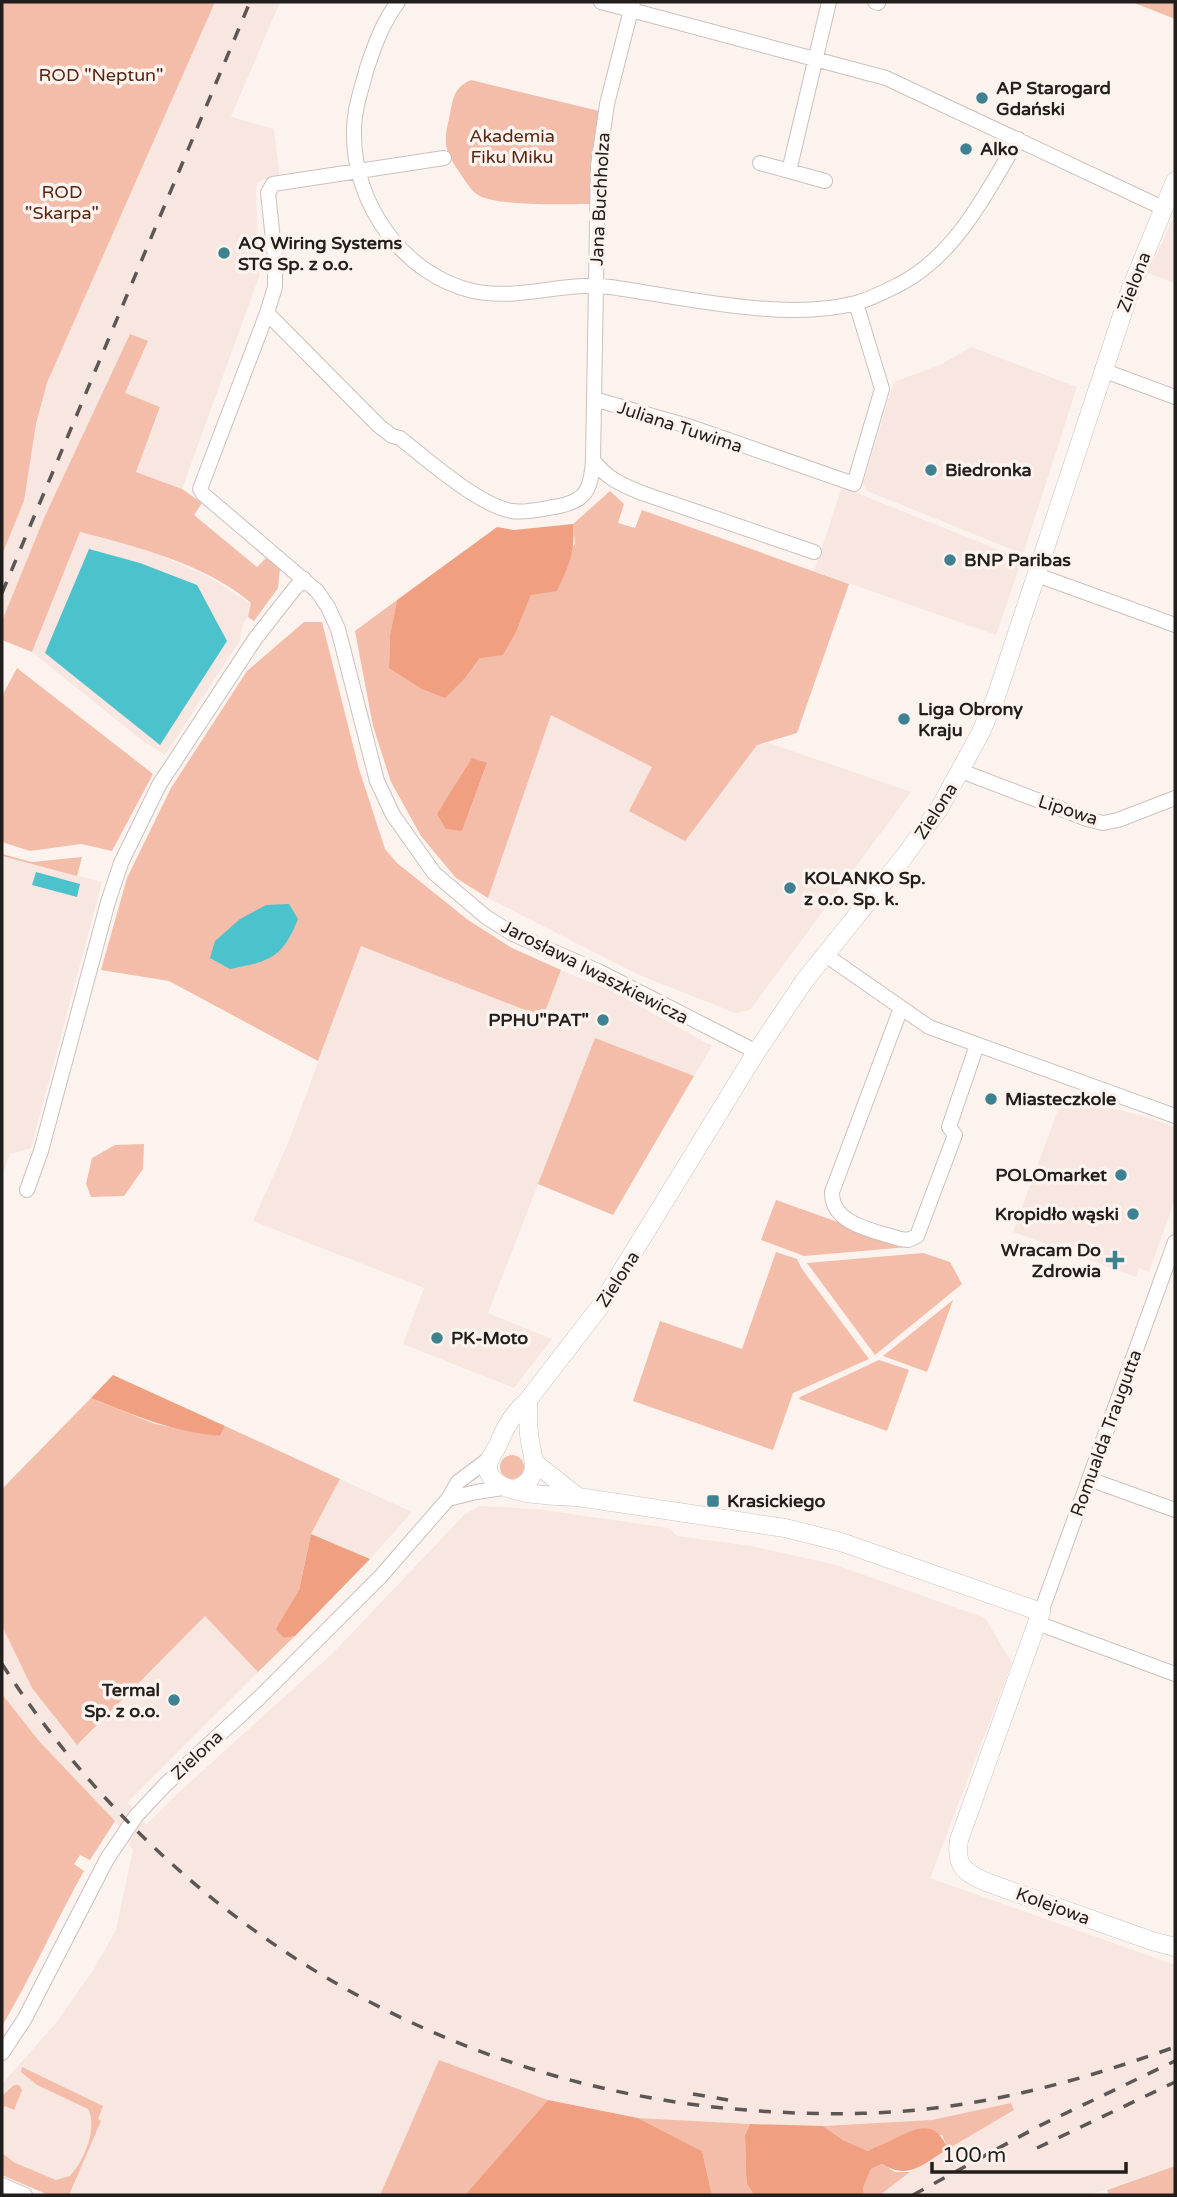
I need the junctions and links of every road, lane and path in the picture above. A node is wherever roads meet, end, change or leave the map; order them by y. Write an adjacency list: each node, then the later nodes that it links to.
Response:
1 (398, 2): 9 (street)
2 (601, 2): 4 (street)
3 (829, 2): 5 (street)
4 (632, 6): 5 (street); 14 (street, Jana Buchholza)
5 (816, 58): 6 (street); 10 (street)
6 (1017, 139): 13 (street); 15 (street)
7 (444, 158): 9 (street)
8 (760, 163): 10 (street)
9 (357, 171): 14 (street); 16 (street, Jarosława Iwaszkiewicza)
10 (789, 171): 11 (street)
11 (825, 181)
12 (1175, 181): 13 (street, Zielona)
13 (1163, 208): 17 (street, Zielona)
14 (595, 286): 15 (street); 19 (street, Jana Buchholza)
15 (856, 303): 19 (street, Juliana Tuwima)
16 (267, 313): 20 (street, Juliana Tuwima); 23 (street, Jarosława Iwaszkiewicza)
17 (1107, 372): 18 (street); 22 (street, Zielona)
18 (1175, 397)
19 (594, 399): 20 (street, Juliana Tuwima)
20 (593, 460): 21 (street)
21 (814, 552)
22 (1037, 575): 24 (street); 25 (street, Zielona)
23 (304, 579): 30 (street, Jarosława Iwaszkiewicza); 32 (street)
24 (1175, 625)
25 (961, 771): 26 (street, Lipowa); 27 (street, Zielona)
26 (1175, 798)
27 (824, 954): 28 (street); 30 (street, Zielona)
28 (901, 1008): 29 (street); 29 (street)
29 (977, 1045): 31 (street)
30 (755, 1054): 34 (street, Zielona)
31 (1175, 1116)
32 (27, 1190)
33 (1175, 1242): 37 (street, Romualda Traugutta)
34 (528, 1400): 35 (street, Zielona); 36 (street)
35 (493, 1454): 36 (street); 38 (street); 40 (street, Zielona)
36 (533, 1459): 38 (street); 39 (street)
37 (1089, 1479): 41 (street); 42 (street, Romualda Traugutta)
38 (509, 1489): 39 (street); 40 (street)
39 (578, 1497): 42 (street)
40 (448, 1499): 46 (street, Zielona)
41 (1175, 1510)
42 (1039, 1618): 43 (street); 44 (street, Romualda Traugutta)
43 (1175, 1674)
44 (959, 1840): 45 (street, Kolejowa)
45 (1175, 1947)
46 (2, 2053)
47 (2, 2185): 48 (street)
48 (25, 2195)

